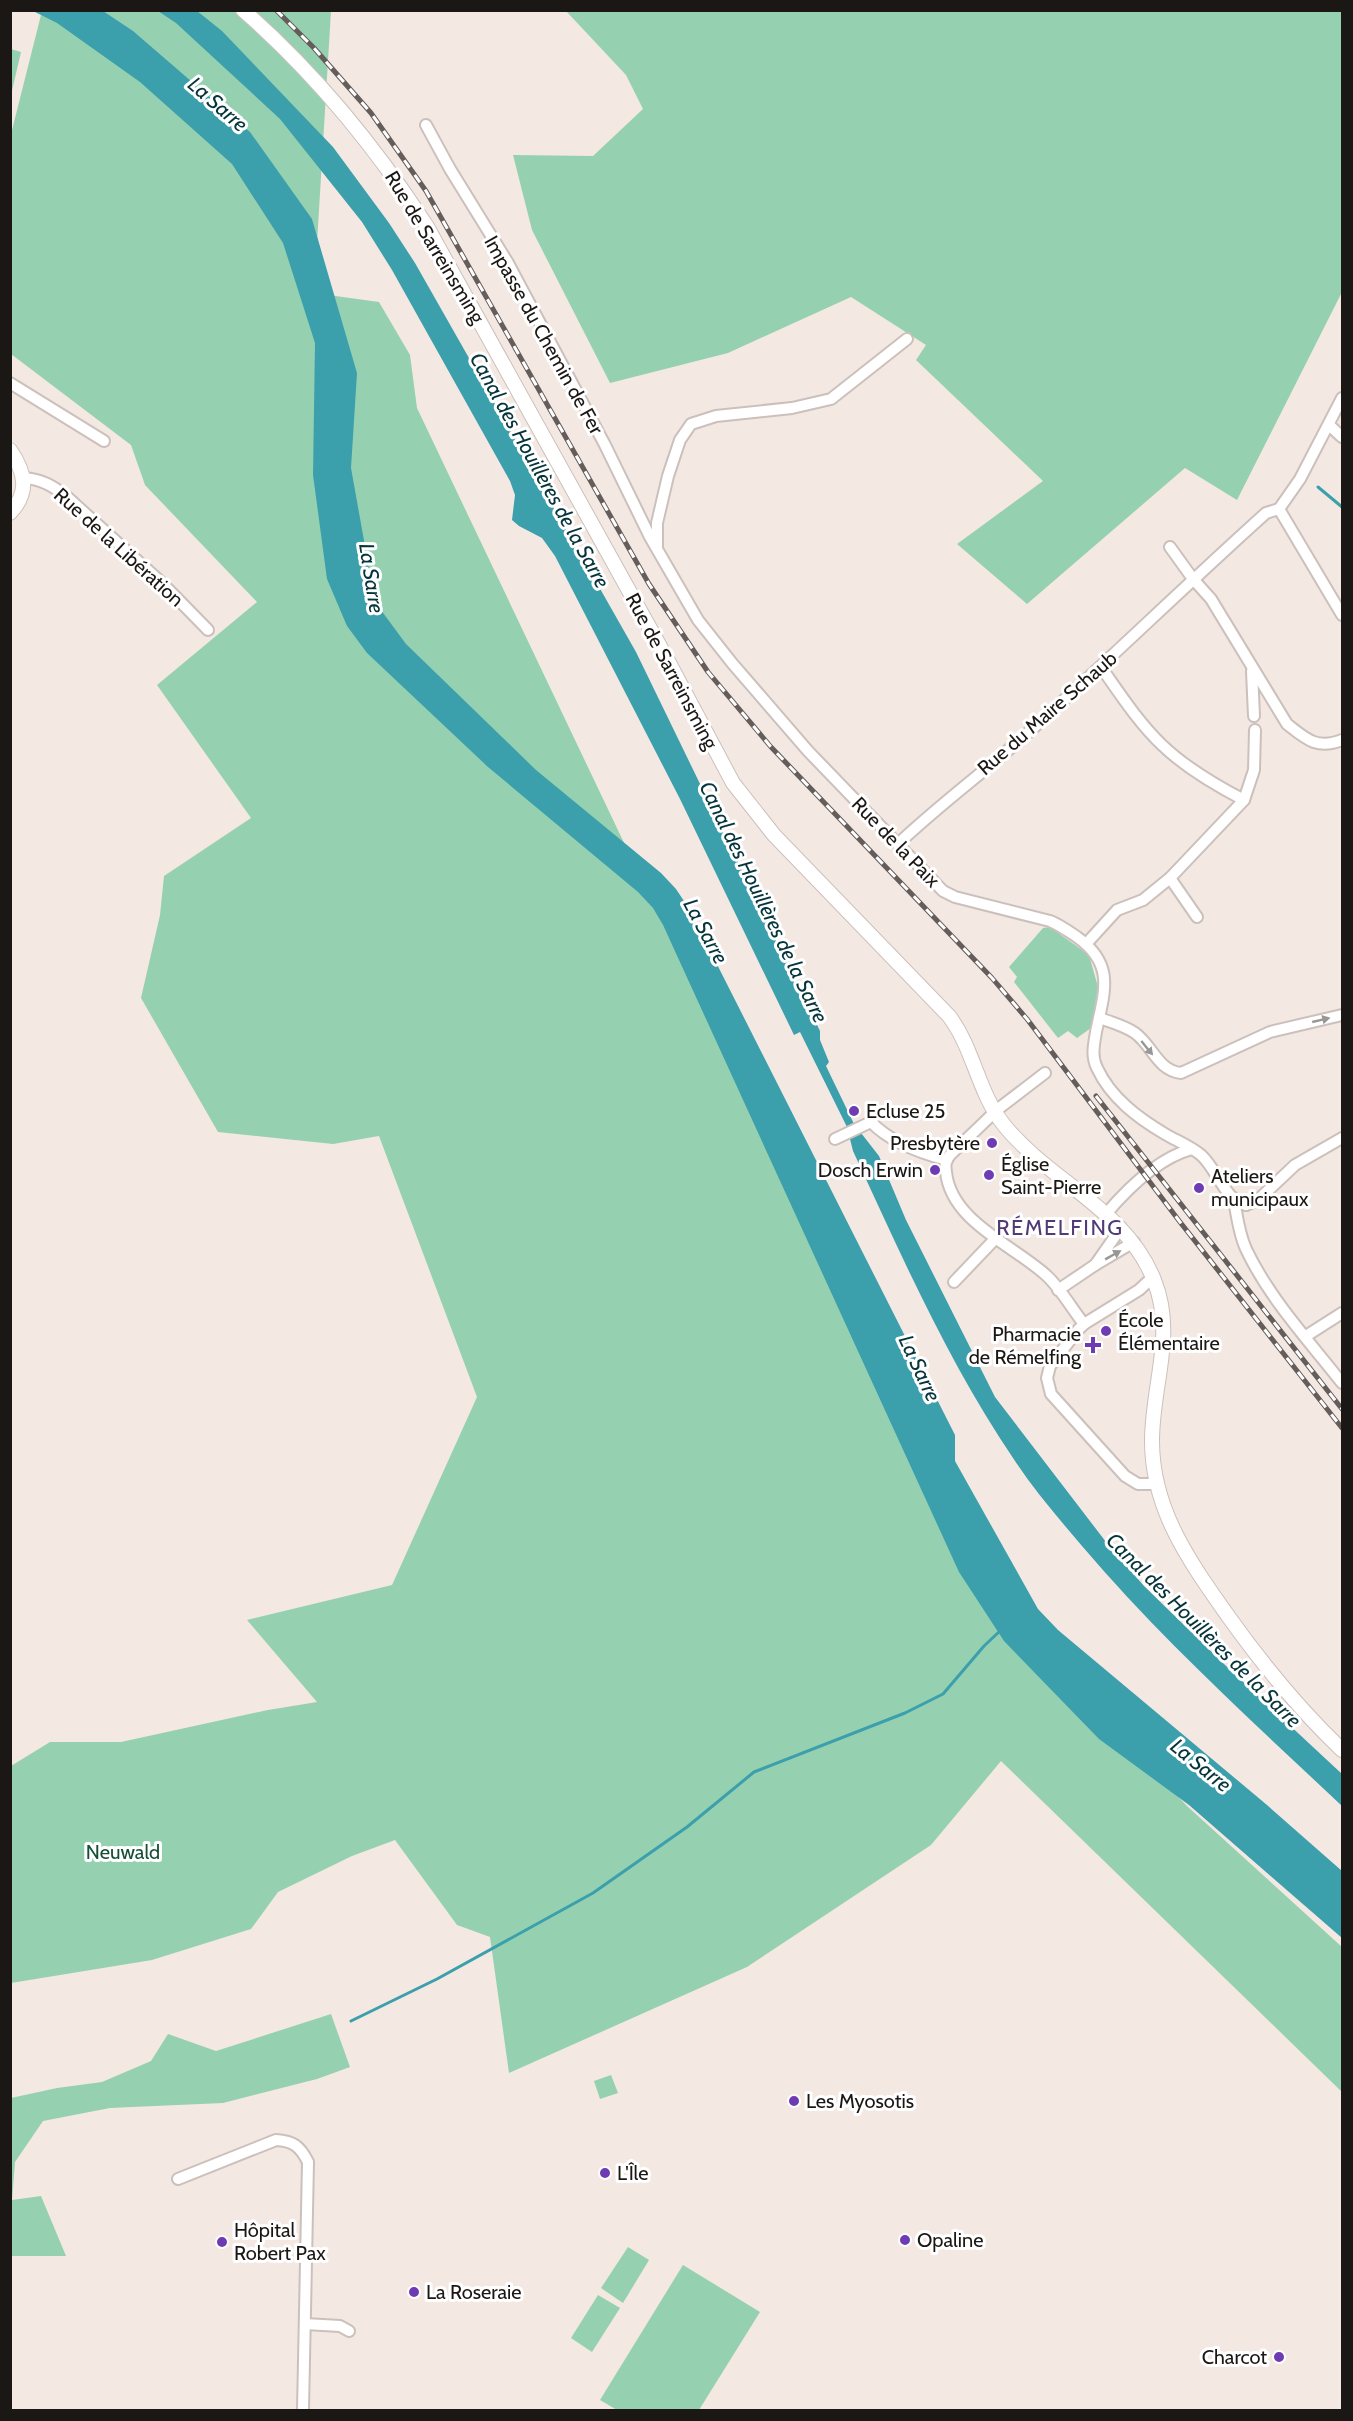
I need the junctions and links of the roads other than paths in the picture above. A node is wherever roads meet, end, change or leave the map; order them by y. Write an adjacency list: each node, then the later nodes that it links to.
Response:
1 (243, 10): 31 (street, Rue de Sarreinsming)
2 (426, 125): 13 (street, Impasse du Chemin de Fer)
3 (907, 339): 13 (street)
4 (10, 383): 8 (street)
5 (1342, 398): 6 (street)
6 (1329, 426): 7 (street); 11 (street)
7 (1342, 437)
8 (104, 441)
9 (10, 450): 10 (street)
10 (24, 478): 12 (street); 17 (street, Rue de la Libération)
11 (1279, 509): 15 (street, Rue du Maire Schaub); 16 (street)
12 (12, 512)
13 (657, 546): 24 (street, Rue de la Paix)
14 (1170, 548): 15 (street)
15 (1192, 579): 18 (street, Rue du Maire Schaub); 19 (street)
16 (1342, 615)
17 (208, 630)
18 (1101, 667): 23 (street); 24 (street, Rue du Maire Schaub)
19 (1252, 669): 20 (street); 22 (street)
20 (1254, 716)
21 (1255, 730): 23 (street)
22 (1342, 740)
23 (1244, 800): 25 (street)
24 (898, 844): 27 (street, Rue de la Paix)
25 (1170, 878): 26 (street); 27 (street)
26 (1197, 917)
27 (1086, 944): 29 (street, Rue de la Paix)
28 (1342, 1015): 29 (street, one-way to 28)
29 (1099, 1018): 34 (street, Rue de la Paix)
30 (1045, 1073): 31 (street)
31 (995, 1113): 36 (street); 40 (street, Rue de Sarreinsming)
32 (838, 1138): 36 (street)
33 (1342, 1138): 39 (street)
34 (1176, 1140): 35 (street, Rue de la Paix); 37 (street)
35 (1192, 1149): 37 (street); 38 (street, Rue de la Paix)
36 (946, 1160): 43 (street)
37 (1166, 1160): 40 (street)
38 (1234, 1200): 39 (street); 42 (street)
39 (1246, 1205): 42 (street)
40 (1106, 1214): 41 (street, Rue de Sarreinsming)
41 (1121, 1228): 44 (street, Rue de Sarreinsming); 45 (street)
42 (1240, 1232): 51 (street)
43 (995, 1239): 47 (street); 48 (street)
44 (1134, 1242): 45 (street, one-way to 44); 46 (street, Rue de Sarreinsming)
45 (1095, 1265): 48 (street)
46 (1153, 1277): 50 (street); 53 (street, Rue de Sarreinsming)
47 (954, 1282)
48 (1058, 1290): 50 (street)
49 (1342, 1313): 51 (street)
50 (1084, 1324): 53 (street)
51 (1306, 1336): 52 (street)
52 (1342, 1383)
53 (1157, 1484): 54 (street, Rue de Sarreinsming)
54 (1342, 1750)
55 (178, 2179): 56 (street)
56 (305, 2324): 57 (street); 58 (street)
57 (349, 2331)
58 (303, 2410)

